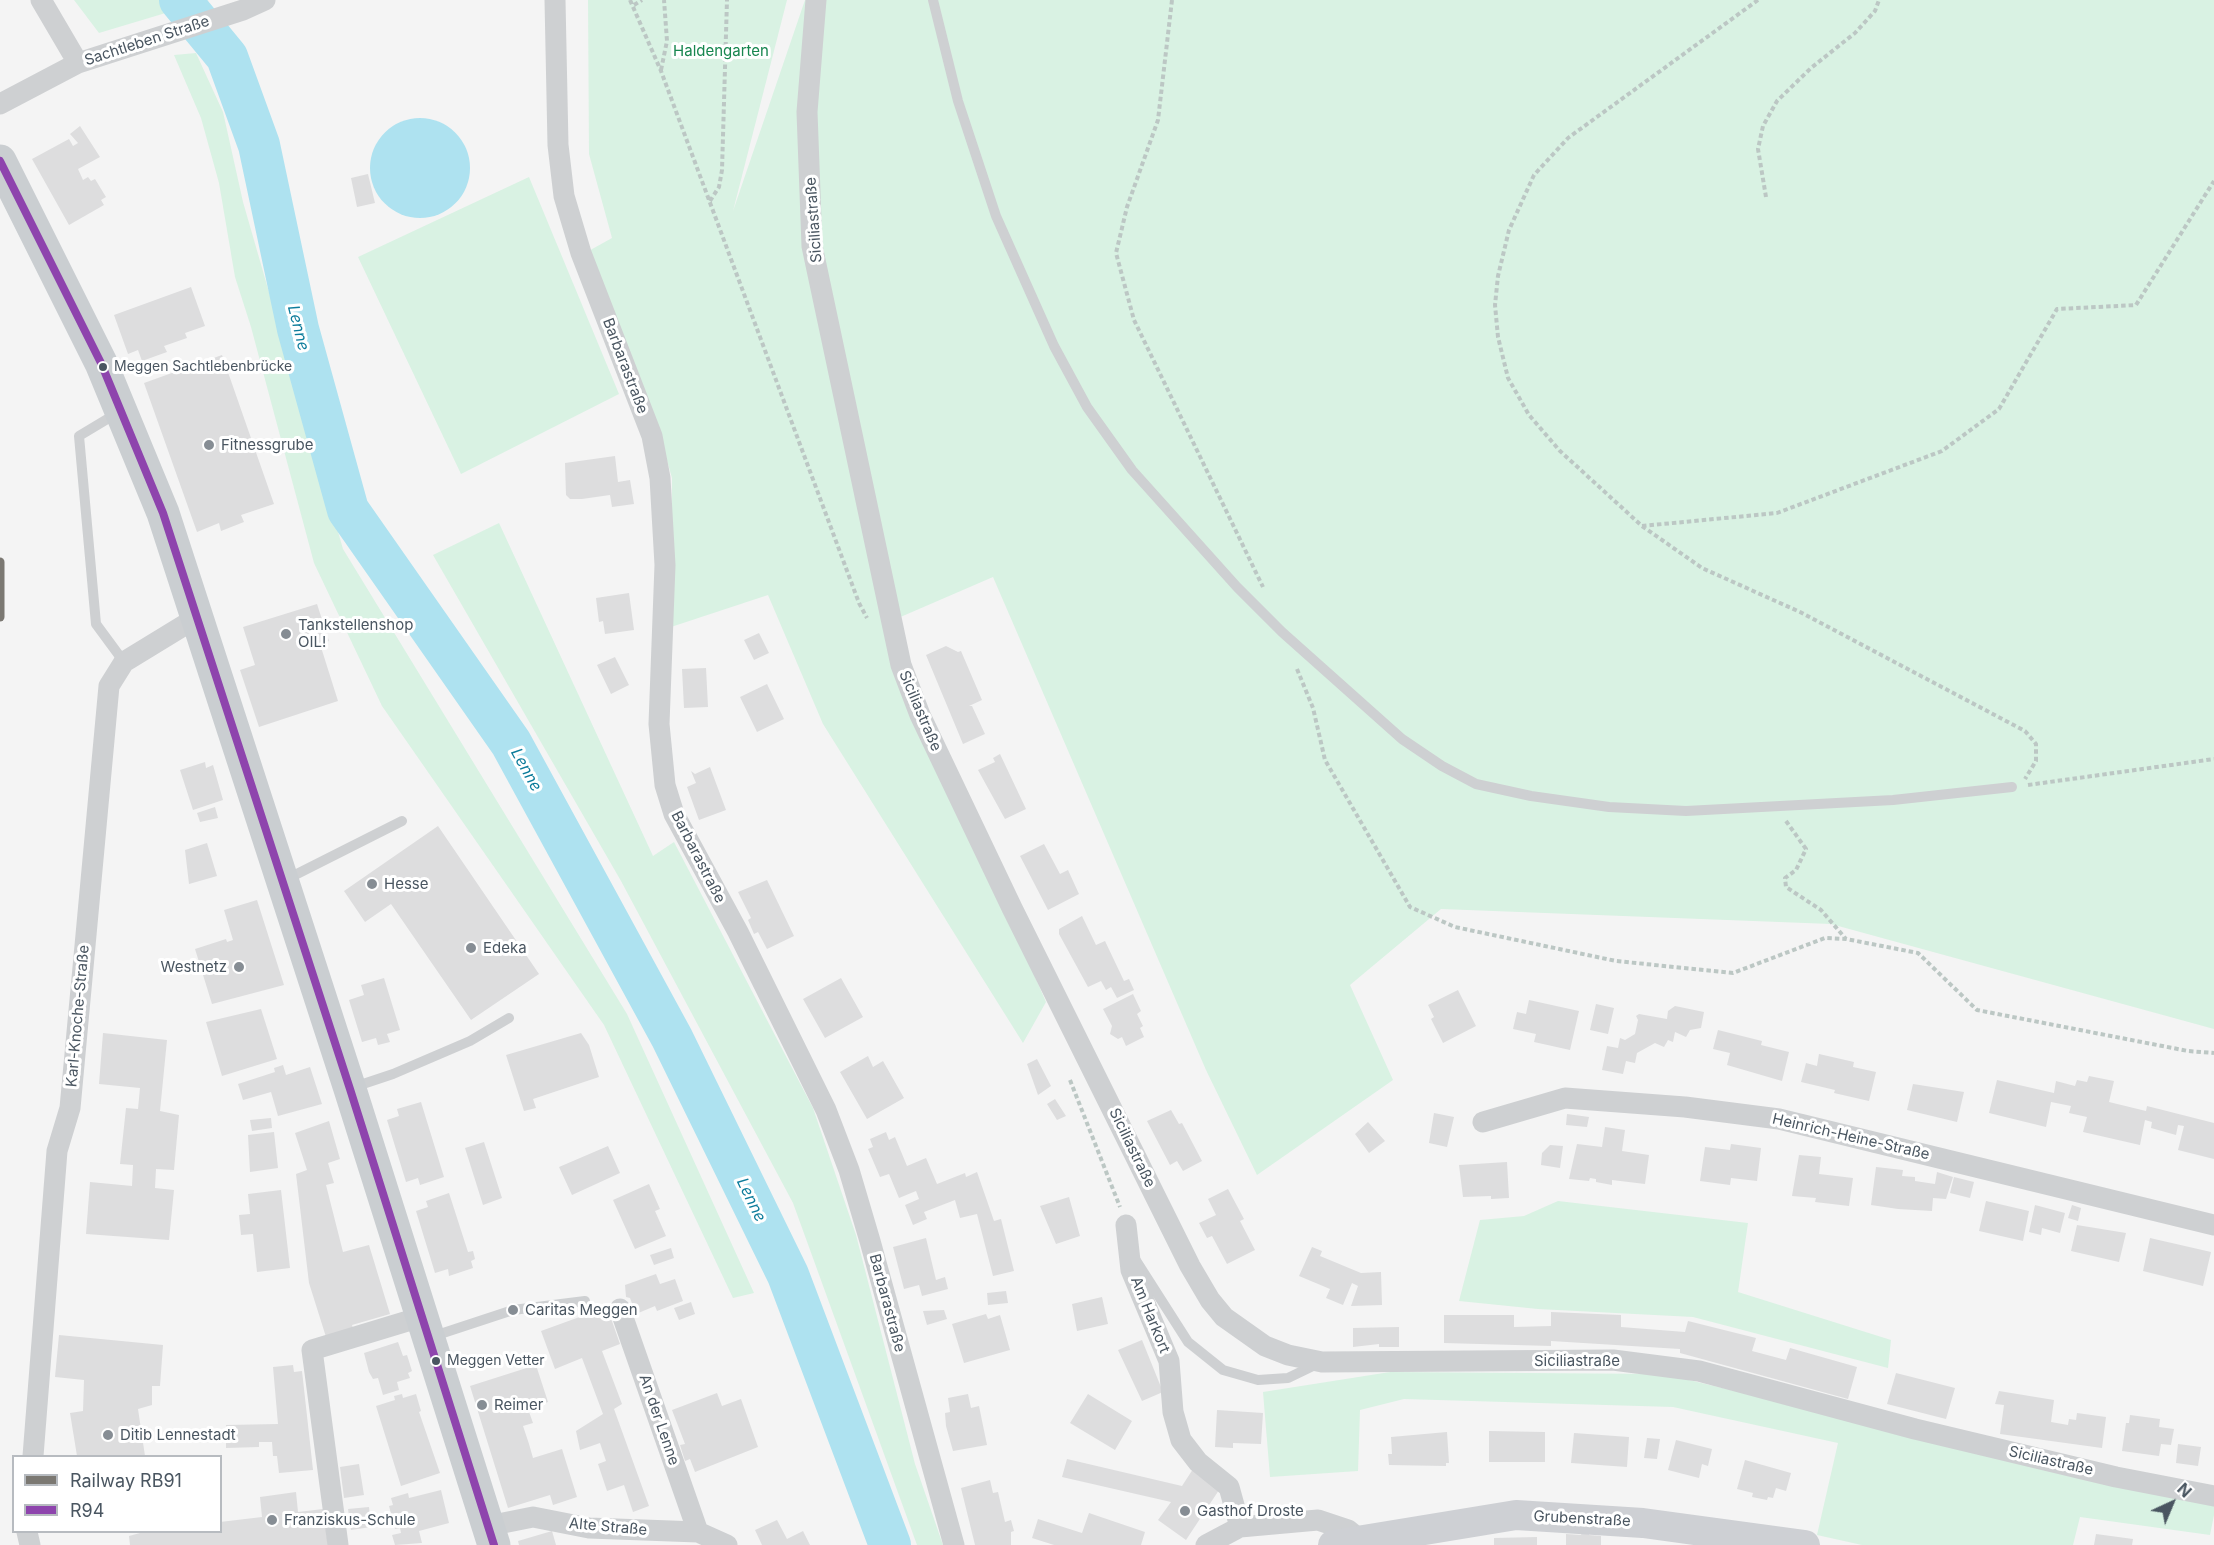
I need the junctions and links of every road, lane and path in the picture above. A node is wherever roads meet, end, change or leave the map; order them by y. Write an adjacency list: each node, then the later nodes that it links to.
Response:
1 (40, 0): 14 (street)
2 (264, 0): 14 (street, Sachtleben Straße)
3 (555, 0): 54 (street, Barbarastraße)
4 (630, 0): 13 (path)
5 (642, 0): 13 (path)
6 (664, 0): 15 (path)
7 (727, 0): 20 (path)
8 (816, 0): 45 (street, Siciliastraße)
9 (933, 0): 26 (lane)
10 (1172, 0): 23 (path)
11 (1758, 0): 22 (path)
12 (1879, 0): 19 (path)
13 (634, 5): 15 (path)
14 (78, 63): 16 (street, Sachtleben Straße)
15 (661, 71): 20 (path)
16 (0, 104)
17 (0, 161): 21 (main road)
18 (2214, 181): 22 (path)
19 (1766, 197)
20 (709, 201): 25 (path)
21 (123, 410): 24 (main road); 27 (lane)
22 (1642, 526): 29 (path)
23 (1266, 594)
24 (196, 618): 27 (street, Karl-Knoche-Straße); 32 (main road)
25 (869, 621)
26 (1282, 632): 30 (lane); 33 (path)
27 (124, 662): 46 (street, Karl-Knoche-Straße)
28 (2214, 759): 29 (path)
29 (2012, 788): 30 (lane)
30 (1775, 806): 33 (path)
31 (402, 821): 32 (lane)
32 (282, 882): 37 (main road)
33 (1846, 939): 35 (path)
34 (509, 1018): 37 (lane)
35 (2214, 1053)
36 (1067, 1070): 39 (path)
37 (350, 1089): 44 (main road)
38 (1483, 1122): 40 (street, Heinrich-Heine-Straße)
39 (1126, 1225): 41 (street, Am Harkort)
40 (2214, 1225)
41 (1127, 1247): 45 (lane); 48 (street, Am Harkort)
42 (585, 1301): 44 (lane)
43 (620, 1309): 49 (street, An der Lenne)
44 (425, 1327): 50 (main road); 52 (street)
45 (1323, 1362): 47 (street, Siciliastraße)
46 (33, 1455)
47 (2214, 1496)
48 (1240, 1527): 51 (street, Grubenstraße); 55 (street, Grubenstraße)
49 (698, 1532): 50 (street, Alte Straße); 53 (street, Alte Straße)
50 (491, 1535)
51 (1346, 1542): 56 (main road, Grubenstraße)
52 (338, 1545)
53 (727, 1545)
54 (954, 1545)
55 (1206, 1545)
56 (1805, 1545)

